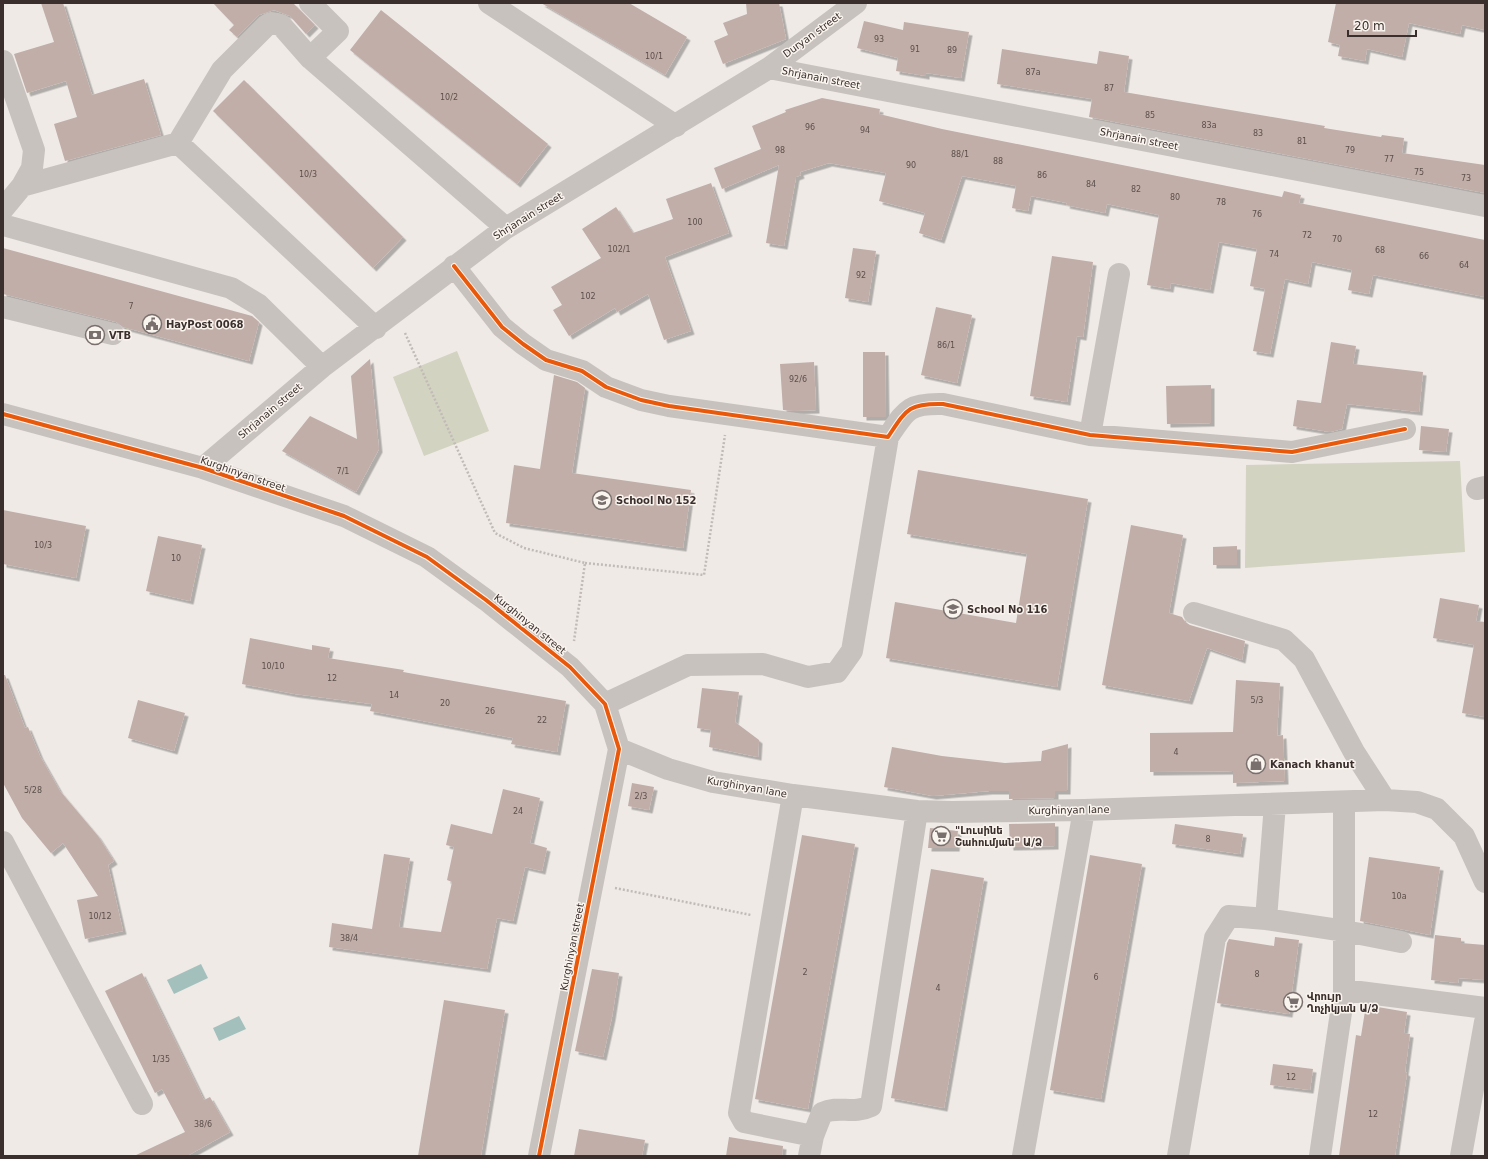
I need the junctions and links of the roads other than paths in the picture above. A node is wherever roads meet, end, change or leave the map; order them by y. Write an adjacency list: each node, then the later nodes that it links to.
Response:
1 (310, 3): 4 (street)
2 (489, 3): 7 (street)
3 (856, 3): 6 (street, Duryan street)
4 (310, 58): 8 (street); 13 (street)
5 (3, 61): 9 (street)
6 (769, 68): 7 (street, Shrjanain street); 10 (street, Shrjanain street)
7 (676, 126): 13 (street, Shrjanain street)
8 (178, 143): 9 (street); 17 (street)
9 (22, 186): 11 (street)
10 (1485, 206)
11 (3, 209)
12 (3, 225): 19 (street)
13 (506, 228): 14 (street, Shrjanain street)
14 (454, 266): 17 (street, Shrjanain street); 23 (street)
15 (1119, 274): 22 (street)
16 (3, 307): 18 (street)
17 (376, 328): 19 (street, Shrjanain street)
18 (113, 334)
19 (322, 367): 24 (street, Shrjanain street)
20 (3, 414): 24 (street, Kurghinyan street)
21 (1406, 429): 22 (street)
22 (1090, 435): 23 (street)
23 (888, 437): 26 (street)
24 (203, 468): 26 (street, Kurghinyan street)
25 (1194, 614): 29 (street)
26 (605, 704): 27 (street, Kurghinyan street)
27 (619, 749): 28 (street, Kurghinyan lane); 44 (street, Kurghinyan street)
28 (793, 795): 33 (street, Kurghinyan lane); 43 (street)
29 (1385, 800): 30 (street, Kurghinyan lane); 35 (street, Kurghinyan lane)
30 (1344, 802): 31 (street, Kurghinyan lane); 37 (street)
31 (1275, 804): 32 (street, Kurghinyan lane); 36 (street)
32 (1084, 810): 33 (street, Kurghinyan lane); 45 (street)
33 (917, 811): 43 (street)
34 (3, 842): 42 (street)
35 (1485, 882)
36 (1266, 919): 37 (street); 46 (street)
37 (1345, 931): 38 (street); 39 (street)
38 (1401, 942)
39 (1344, 990): 40 (street); 47 (street)
40 (1485, 1008)
41 (1485, 1022): 48 (street)
42 (142, 1104)
43 (811, 1146)
44 (539, 1156)
45 (1023, 1156)
46 (1178, 1156)
47 (1320, 1156)
48 (1461, 1156)

